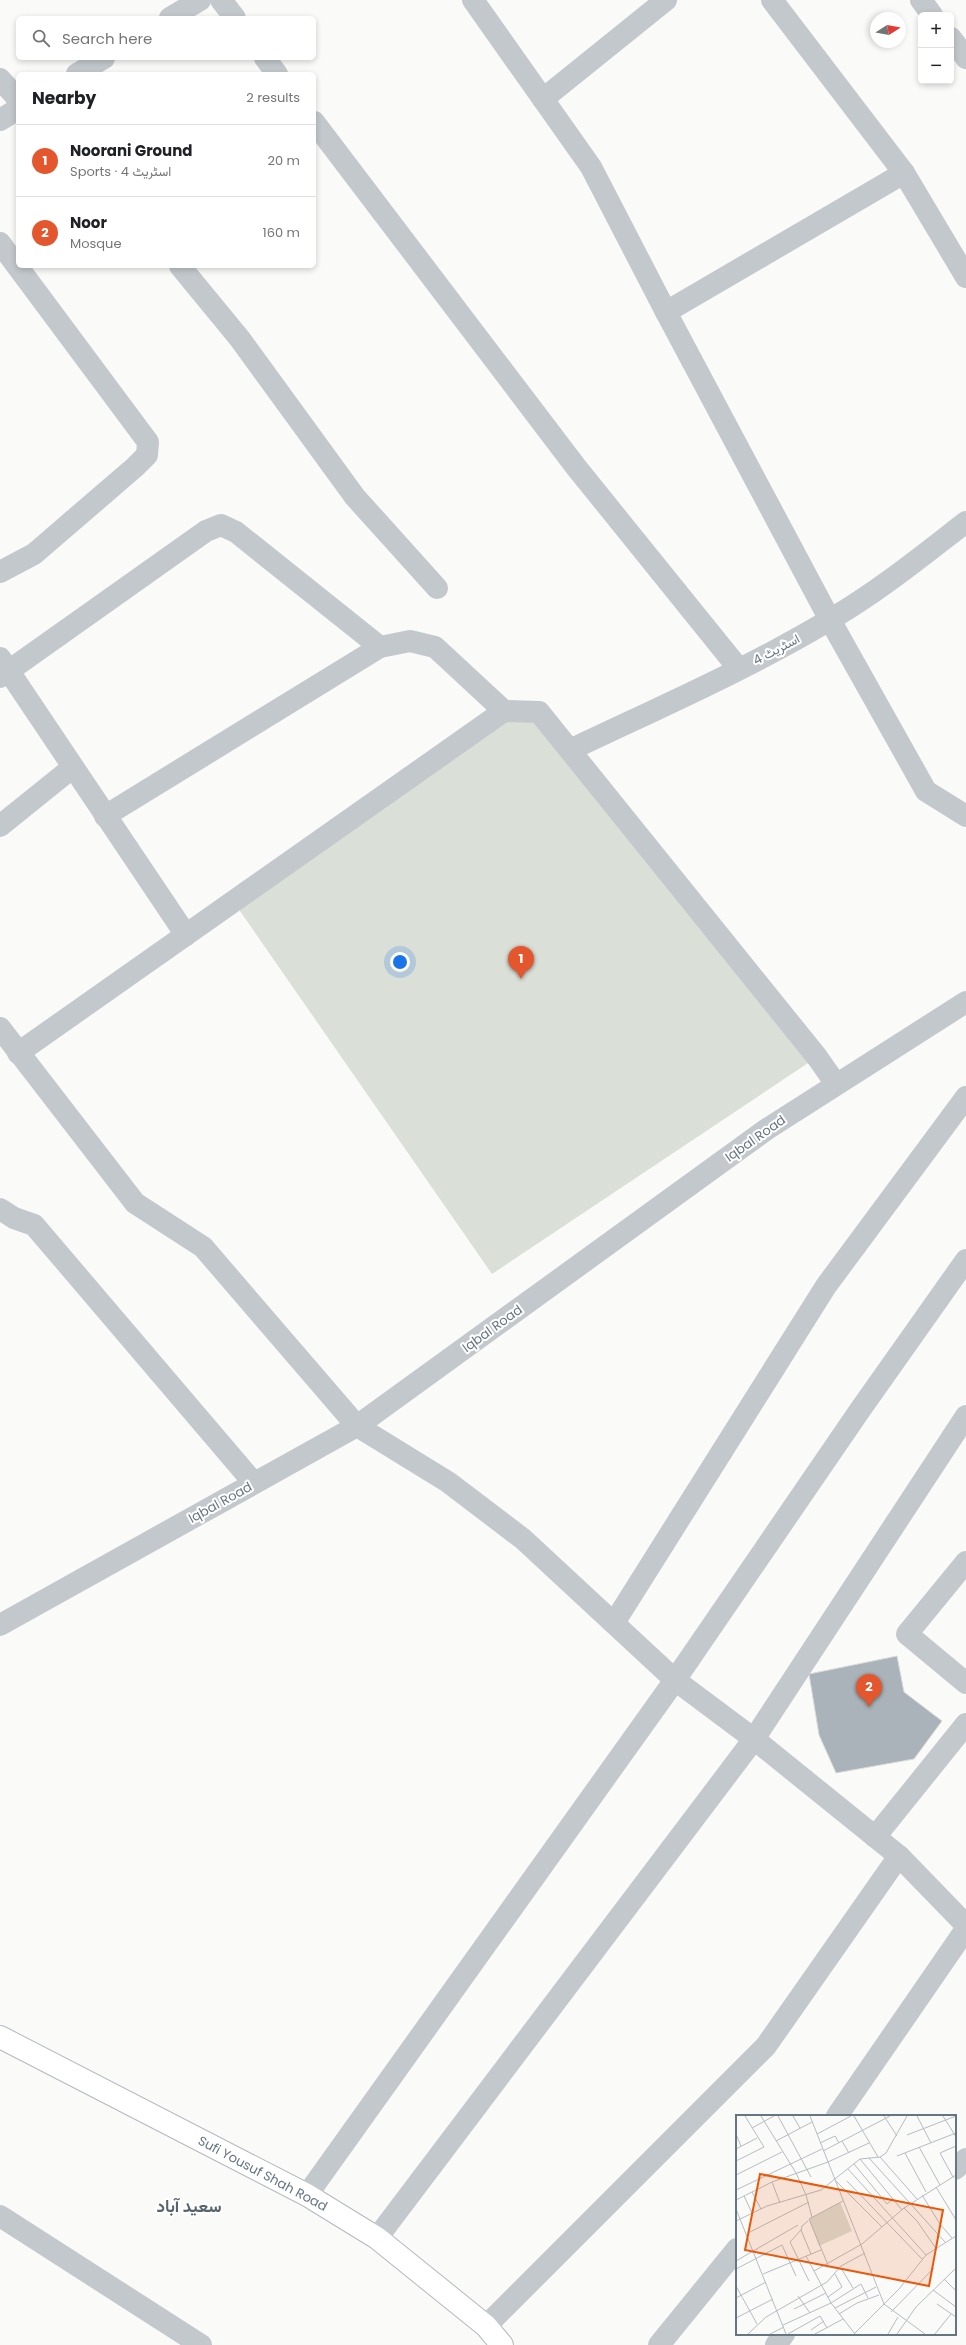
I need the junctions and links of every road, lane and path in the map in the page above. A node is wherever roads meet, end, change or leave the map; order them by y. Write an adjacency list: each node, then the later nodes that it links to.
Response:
1 (200, 0): 8 (street)
2 (221, 0): 9 (street)
3 (473, 0): 18 (street)
4 (666, 0): 18 (street)
5 (772, 0): 22 (street)
6 (921, 0): 7 (street)
7 (930, 12)
8 (173, 16)
9 (233, 16)
10 (954, 42): 11 (street)
11 (966, 58)
12 (101, 60): 14 (street)
13 (266, 60): 15 (street)
14 (80, 72)
15 (276, 72)
16 (0, 80): 17 (street)
17 (16, 97)
18 (543, 99): 28 (street)
19 (16, 110): 20 (street)
20 (0, 120)
21 (316, 125): 35 (street)
22 (904, 173): 27 (street); 28 (street)
23 (0, 243): 24 (street)
24 (16, 265)
25 (19, 268): 30 (street)
26 (182, 268): 31 (street)
27 (966, 277)
28 (666, 312): 32 (street)
29 (966, 522): 32 (street, اسٹریٹ 4)
30 (0, 572)
31 (437, 588)
32 (830, 620): 35 (street, اسٹریٹ 4); 40 (street)
33 (380, 647): 34 (street); 36 (street); 39 (street)
34 (3, 668): 38 (street)
35 (739, 669): 37 (street, اسٹریٹ 4)
36 (504, 711): 37 (street); 42 (street)
37 (570, 750): 46 (street)
38 (72, 768): 39 (street); 41 (street)
39 (105, 816): 42 (street)
40 (966, 816)
41 (0, 826)
42 (186, 935): 45 (street)
43 (966, 1002): 46 (street, Iqbal Road)
44 (0, 1028): 45 (street)
45 (18, 1053): 51 (street)
46 (836, 1084): 51 (street, Iqbal Road)
47 (966, 1097): 54 (street)
48 (5, 1219): 52 (street)
49 (966, 1260): 56 (street)
50 (966, 1416): 59 (street)
51 (357, 1426): 52 (street, Iqbal Road); 54 (street)
52 (254, 1483): 55 (street, Iqbal Road)
53 (966, 1562): 57 (street)
54 (614, 1624): 56 (street)
55 (0, 1625)
56 (675, 1680): 59 (street); 68 (street)
57 (966, 1683)
58 (966, 1724): 60 (street)
59 (754, 1739): 60 (street); 70 (street)
60 (875, 1837): 61 (street)
61 (899, 1856): 62 (street); 72 (street)
62 (966, 1925)
63 (966, 1929): 65 (street)
64 (0, 2037): 68 (main road, Sufi Yousuf Shah Road)
65 (838, 2115)
66 (966, 2159): 67 (street)
67 (956, 2168)
68 (308, 2195): 70 (main road, Sufi Yousuf Shah Road)
69 (0, 2216): 74 (street)
70 (377, 2238): 72 (main road, Sufi Yousuf Shah Road)
71 (736, 2250): 76 (street)
72 (486, 2326): 75 (main road, Sufi Yousuf Shah Road)
73 (783, 2335): 77 (street)
74 (201, 2345)
75 (502, 2345)
76 (659, 2345)
77 (776, 2345)

